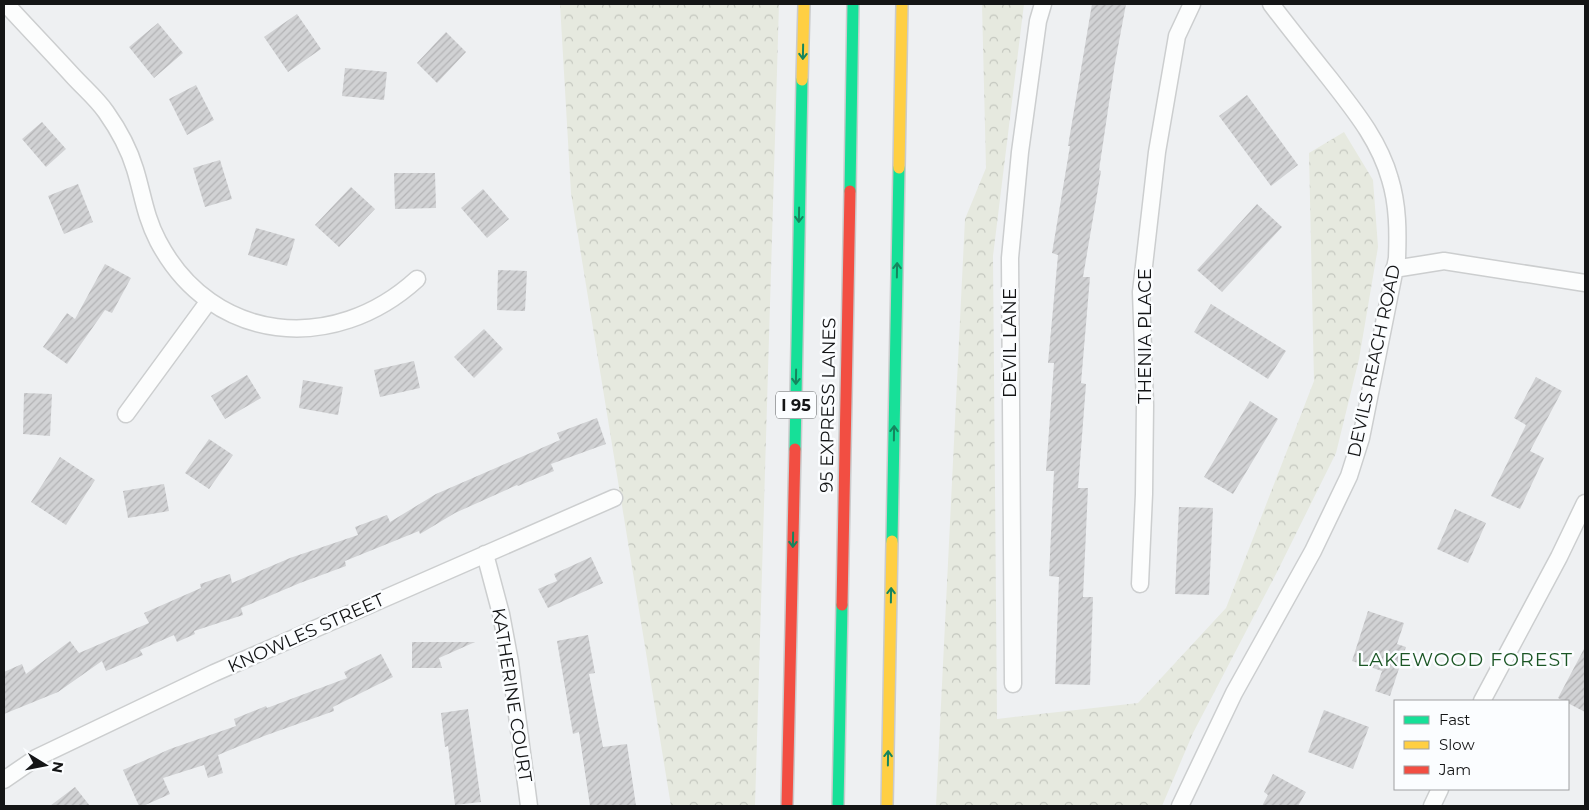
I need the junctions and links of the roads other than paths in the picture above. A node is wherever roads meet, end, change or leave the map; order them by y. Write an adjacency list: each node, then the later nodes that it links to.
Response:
1 (6, 4): 11 (street)
2 (804, 4): 22 (highway, I 95, one-way to 22)
3 (853, 4): 23 (highway, 95 EXPRESS LANES)
4 (902, 4): 24 (highway, one-way to 4)
5 (1043, 4): 17 (street, DEVIL LANE)
6 (1192, 4): 16 (street, THENIA PLACE)
7 (1271, 4): 8 (street, DEVILS REACH ROAD)
8 (1394, 269): 10 (street); 25 (street, DEVILS REACH ROAD)
9 (416, 279): 11 (street)
10 (1585, 283)
11 (208, 302): 12 (street)
12 (126, 414)
13 (614, 498): 15 (street, KNOWLES STREET)
14 (1585, 503): 18 (street)
15 (486, 554): 19 (street, KNOWLES STREET); 21 (street, KATHERINE COURT)
16 (1140, 584)
17 (1013, 684)
18 (1483, 700)
19 (4, 780)
20 (1440, 790): 26 (street)
21 (529, 806)
22 (787, 806)
23 (838, 806)
24 (887, 806)
25 (1180, 806)
26 (1432, 806)

